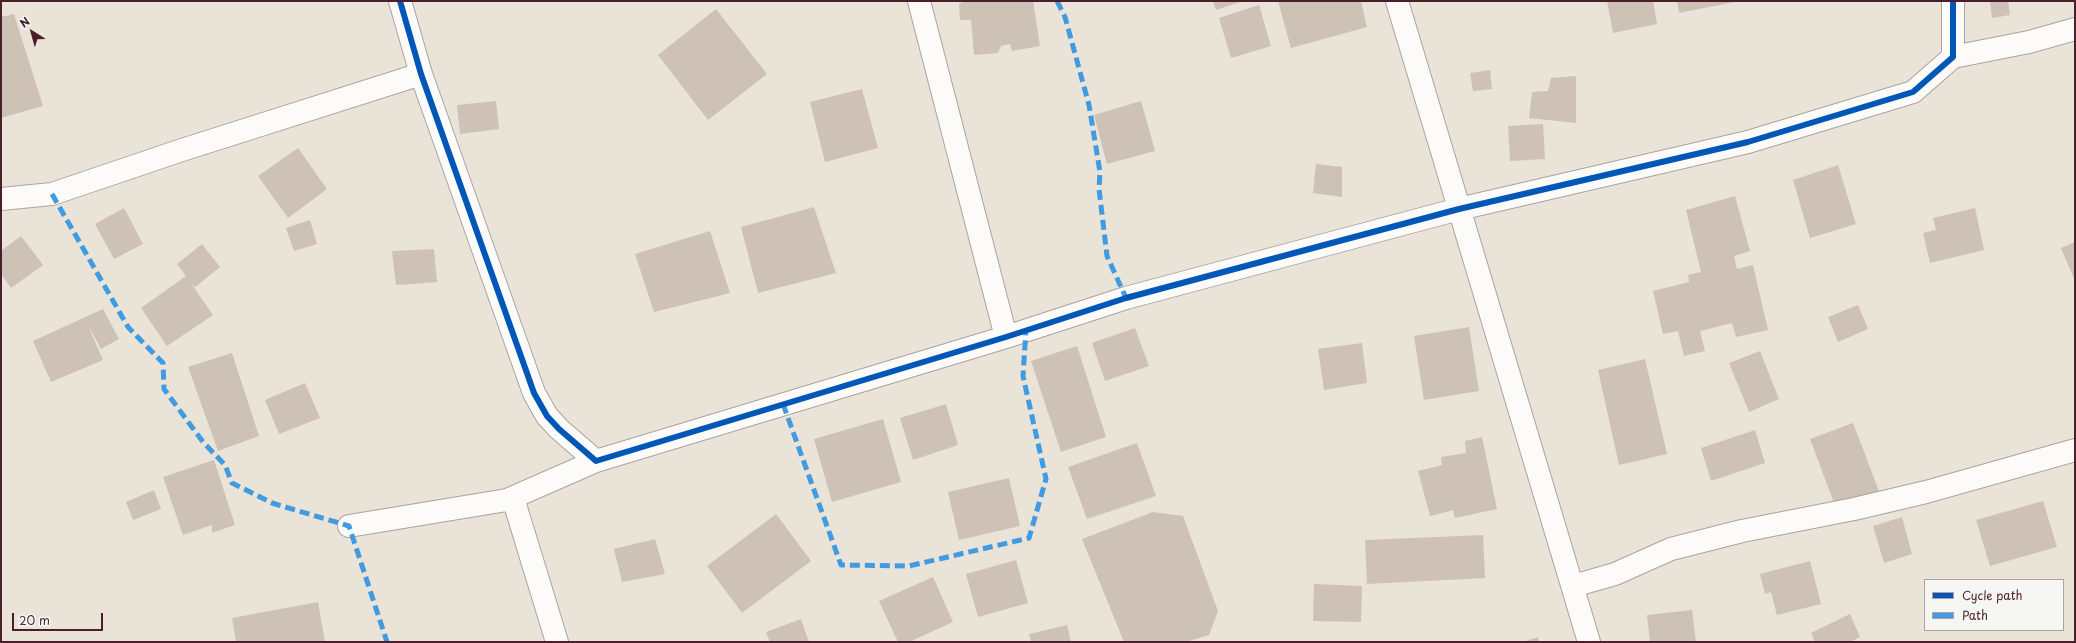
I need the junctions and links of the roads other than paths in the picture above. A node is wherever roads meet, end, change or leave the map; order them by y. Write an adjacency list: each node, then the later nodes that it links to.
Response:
1 (400, 1): 7 (street)
2 (919, 1): 10 (street)
3 (1397, 1): 9 (street)
4 (1953, 1): 6 (street)
5 (2075, 29): 6 (street)
6 (1953, 57): 9 (street)
7 (421, 74): 8 (street); 12 (street)
8 (1, 200)
9 (1459, 209): 10 (street); 15 (street)
10 (1006, 337): 12 (street)
11 (2075, 450): 15 (street)
12 (596, 461): 13 (street)
13 (513, 498): 14 (street); 16 (street)
14 (349, 526)
15 (1573, 586): 17 (street)
16 (557, 642)
17 (1589, 642)

